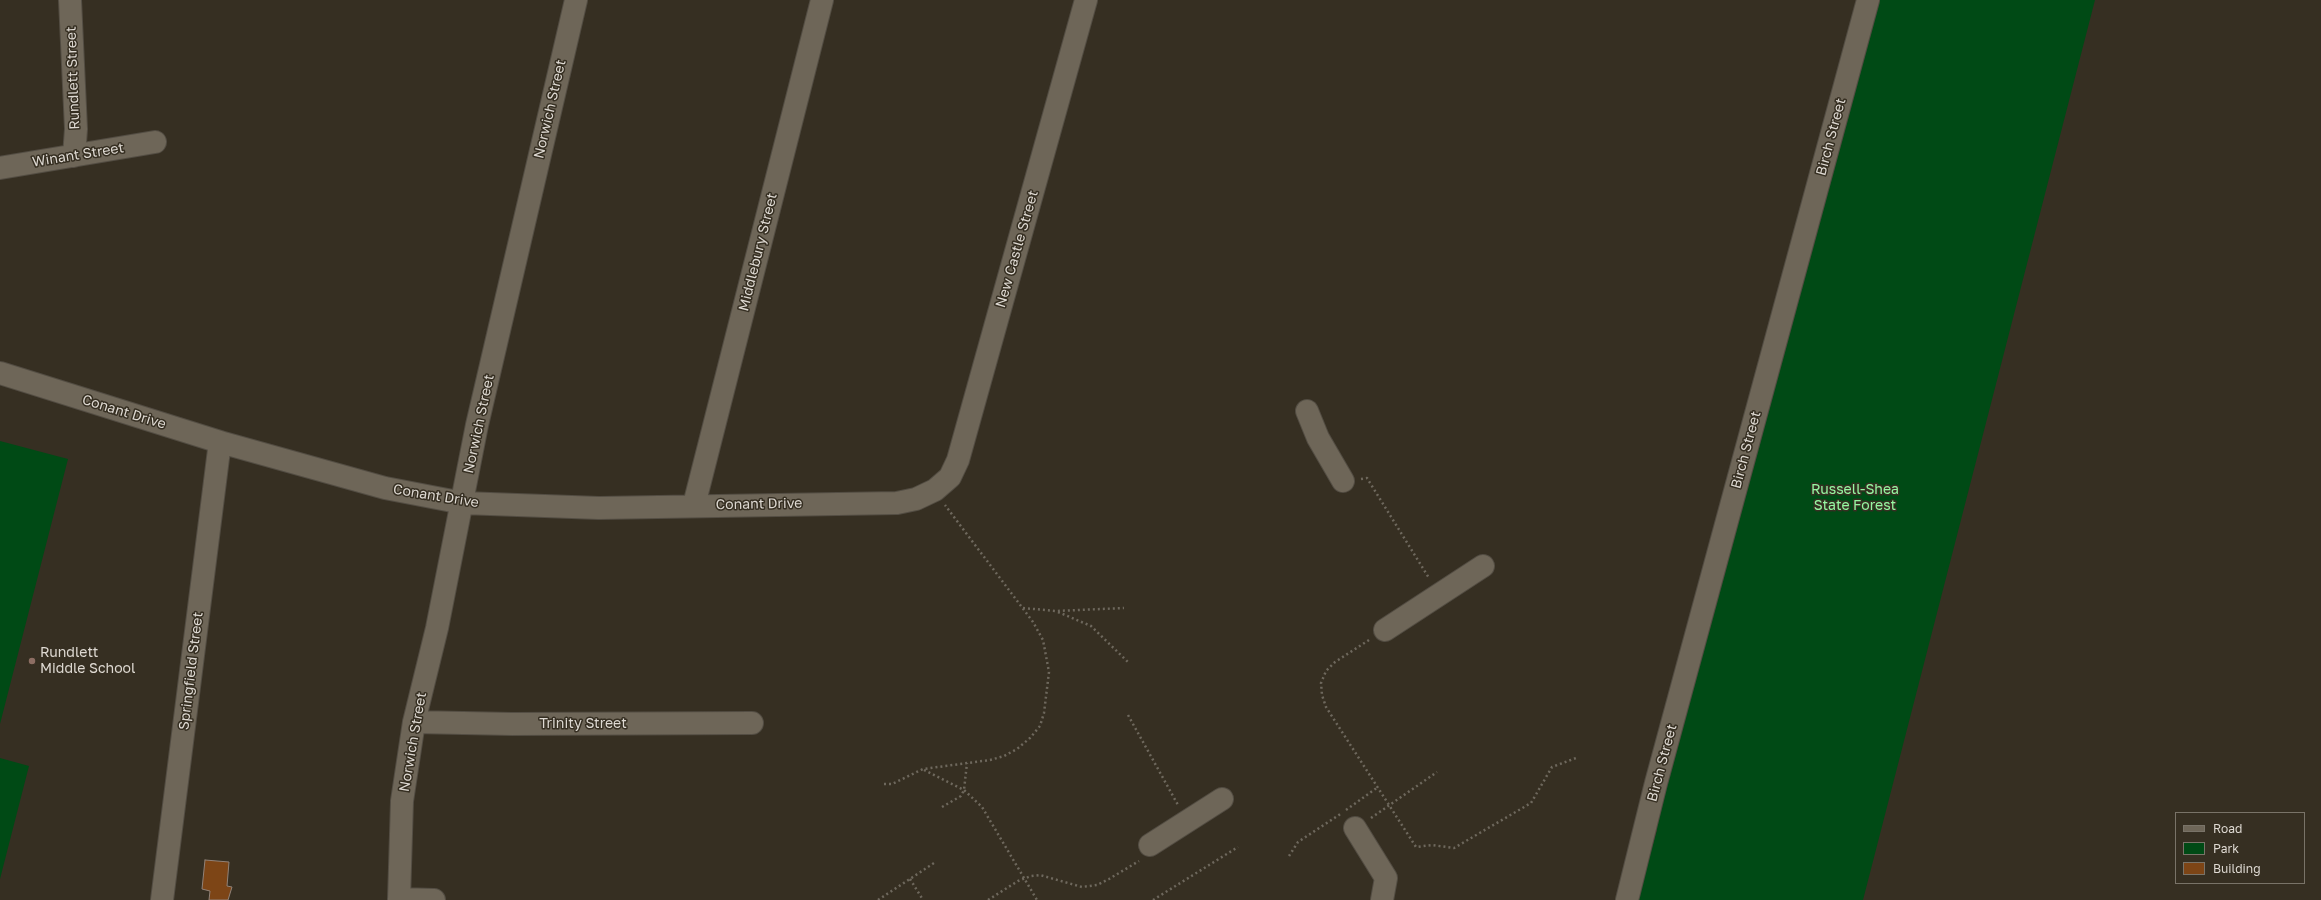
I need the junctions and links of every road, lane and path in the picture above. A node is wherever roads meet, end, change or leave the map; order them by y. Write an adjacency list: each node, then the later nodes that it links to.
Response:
1 (70, 0): 7 (street, Rundlett Street)
2 (576, 0): 14 (street, Norwich Street)
3 (822, 0): 15 (street, Middlebury Street)
4 (1086, 0): 13 (street, New Castle Street)
5 (1868, 0): 55 (street, Birch Street)
6 (155, 142): 7 (street, Winant Street)
7 (74, 156): 8 (street, Winant Street)
8 (0, 168)
9 (0, 373): 11 (street, Conant Drive)
10 (1307, 411): 12 (street)
11 (220, 442): 14 (street, Conant Drive); 47 (street, Springfield Street)
12 (1343, 481): 17 (path)
13 (935, 490): 15 (street, Conant Drive); 18 (path)
14 (463, 503): 15 (street, Conant Drive); 24 (street, Norwich Street)
15 (694, 505)
16 (1483, 566): 17 (street)
17 (1440, 594): 21 (street)
18 (1023, 608): 20 (path); 27 (path)
19 (1124, 608): 20 (path)
20 (1056, 611): 22 (path)
21 (1385, 630): 31 (path)
22 (1130, 664)
23 (1128, 715): 37 (path)
24 (414, 722): 25 (street, Trinity Street); 45 (street, Norwich Street)
25 (752, 723)
26 (1576, 758): 34 (path)
27 (967, 763): 28 (path); 32 (path)
28 (923, 769): 30 (path); 32 (path)
29 (1437, 772): 34 (path)
30 (884, 784)
31 (1378, 787): 34 (path); 41 (path)
32 (964, 790): 35 (path); 43 (path)
33 (1222, 799): 37 (street)
34 (1390, 806): 36 (path)
35 (942, 807)
36 (1373, 817)
37 (1188, 821): 39 (street)
38 (1355, 828): 54 (street)
39 (1150, 845): 43 (path)
40 (1238, 847): 53 (path)
41 (1289, 856)
42 (934, 863): 44 (path)
43 (1025, 878): 46 (path); 52 (path)
44 (910, 879): 49 (path); 50 (path)
45 (399, 899): 48 (street)
46 (993, 899): 51 (path)
47 (162, 900)
48 (434, 900)
49 (878, 900)
50 (922, 900)
51 (988, 900)
52 (1037, 900)
53 (1153, 900)
54 (1382, 900)
55 (1627, 900)

